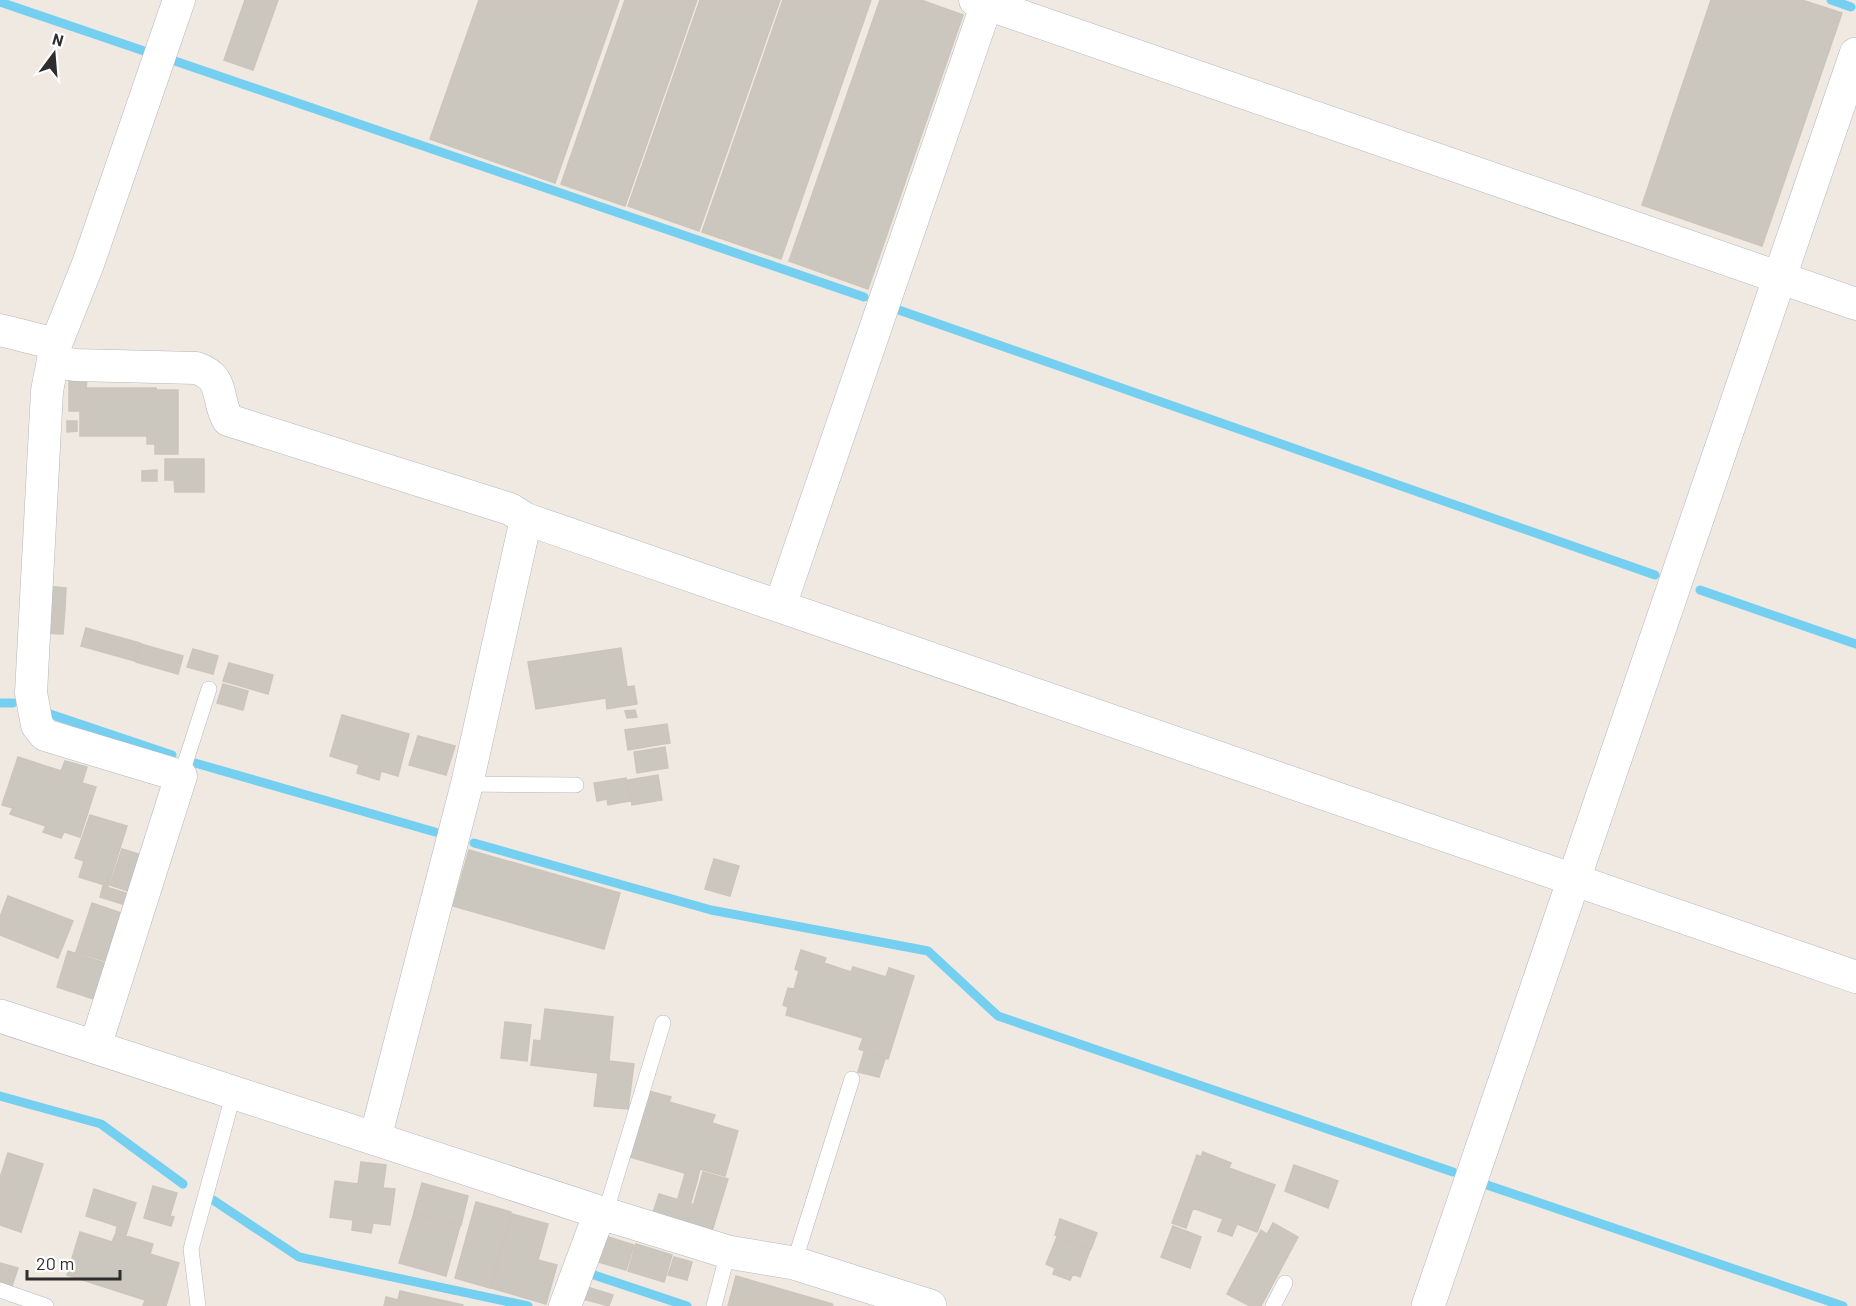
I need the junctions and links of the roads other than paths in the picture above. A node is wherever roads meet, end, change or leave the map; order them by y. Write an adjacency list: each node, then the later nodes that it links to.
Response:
1 (179, 0): 7 (street)
2 (983, 1): 4 (street); 9 (street)
3 (1856, 54): 4 (street)
4 (1779, 278): 5 (street); 14 (street)
5 (1856, 304)
6 (0, 330): 7 (street)
7 (55, 349): 8 (street); 11 (street)
8 (526, 519): 9 (street); 12 (street)
9 (780, 606): 14 (street)
10 (209, 689): 11 (lane)
11 (181, 776): 18 (street)
12 (467, 784): 13 (lane); 21 (street)
13 (576, 785)
14 (1574, 880): 15 (street); 33 (street)
15 (1856, 977)
16 (0, 1016): 18 (street)
17 (663, 1023): 22 (lane)
18 (95, 1047): 20 (street)
19 (852, 1079): 24 (lane)
20 (234, 1092): 21 (street); 28 (lane)
21 (375, 1139): 22 (street)
22 (602, 1213): 23 (street); 29 (street)
23 (728, 1252): 24 (street); 30 (lane)
24 (794, 1263): 31 (street)
25 (1286, 1283): 32 (lane)
26 (0, 1290): 27 (lane)
27 (46, 1306)
28 (198, 1306)
29 (565, 1306)
30 (714, 1306)
31 (930, 1306)
32 (1273, 1306)
33 (1428, 1306)

